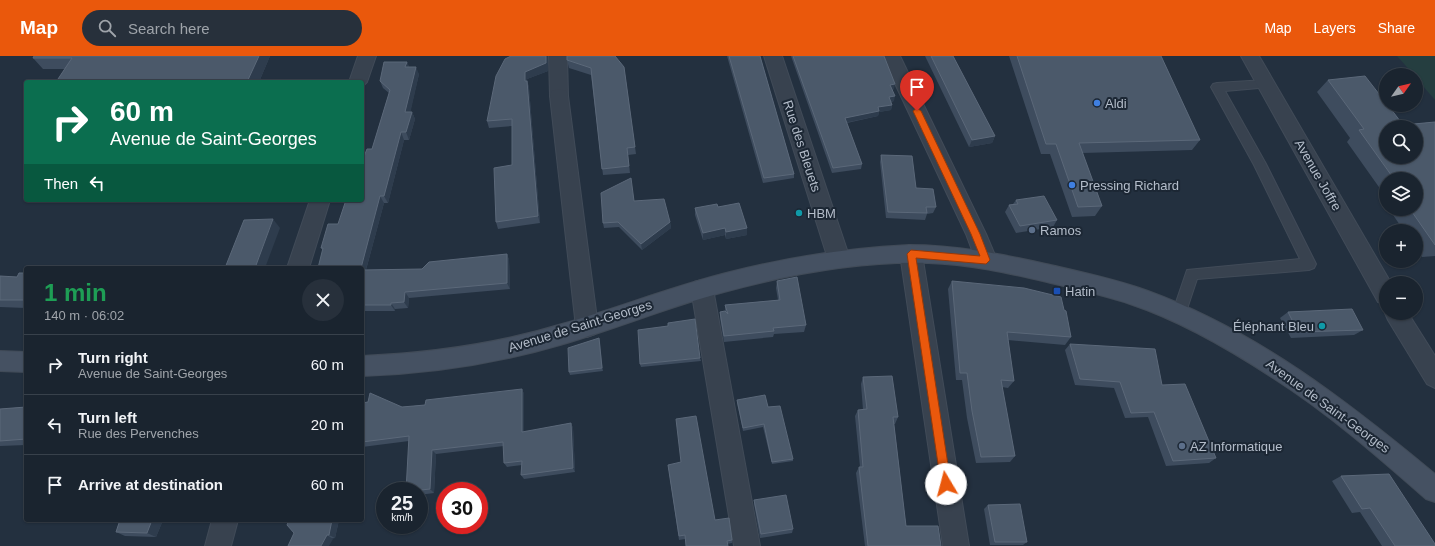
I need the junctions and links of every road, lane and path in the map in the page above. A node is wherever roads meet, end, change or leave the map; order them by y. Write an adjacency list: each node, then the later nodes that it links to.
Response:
1 (364, 56): 6 (street)
2 (558, 56): 8 (street)
3 (773, 56): 11 (street, Rue des Bleuets)
4 (891, 56): 12 (street)
5 (1250, 56): 7 (street, Avenue Joffre)
6 (358, 80)
7 (1266, 84): 14 (street, Avenue Joffre); 16 (lane)
8 (559, 96): 18 (street)
9 (319, 202): 13 (street)
10 (911, 254): 11 (main road, Avenue de Saint-Georges); 12 (main road, Avenue de Saint-Georges); 27 (street)
11 (839, 259): 15 (main road, Avenue de Saint-Georges)
12 (986, 260): 16 (main road, Avenue de Saint-Georges)
13 (299, 266)
14 (1379, 283)
15 (702, 288): 18 (main road, Avenue de Saint-Georges); 26 (street)
16 (1179, 314): 23 (main road, Avenue de Saint-Georges)
17 (1400, 320): 22 (street)
18 (587, 327): 21 (main road, Avenue de Saint-Georges)
19 (0, 361): 20 (main road)
20 (24, 362)
21 (364, 366)
22 (1435, 377)
23 (1435, 490)
24 (224, 522): 25 (street)
25 (218, 546)
26 (747, 546)
27 (956, 546)

